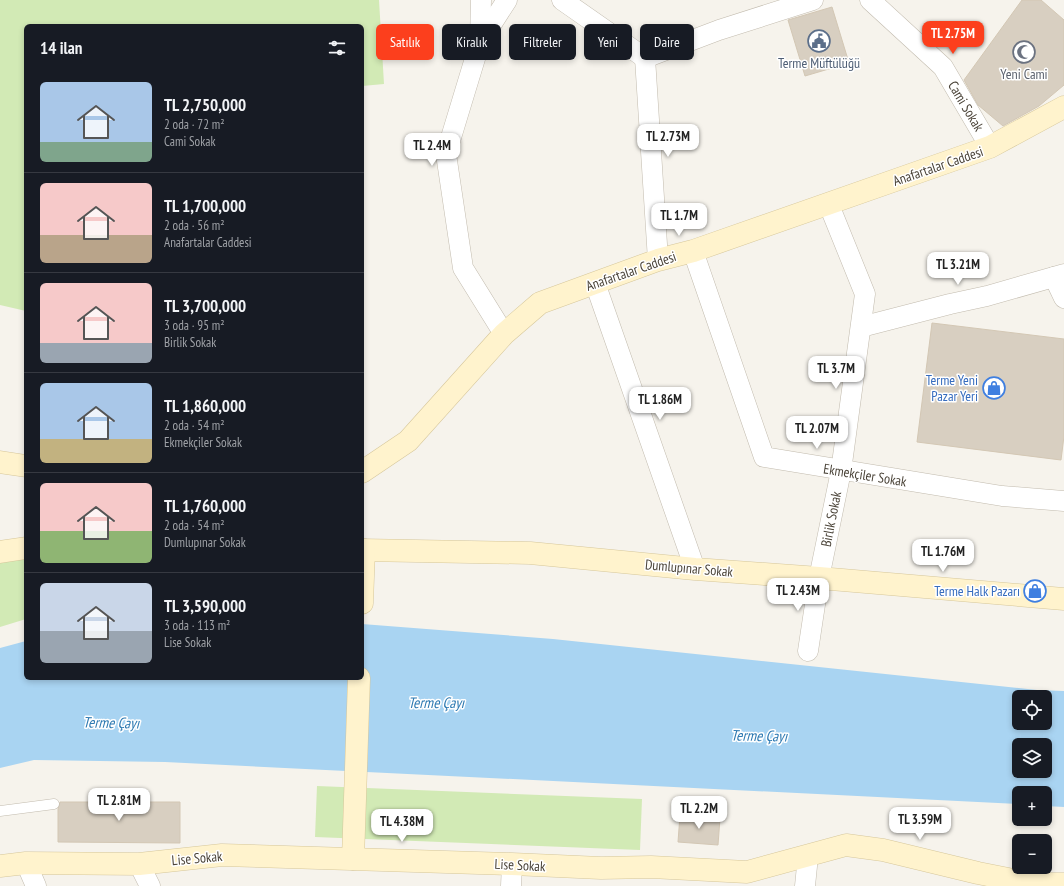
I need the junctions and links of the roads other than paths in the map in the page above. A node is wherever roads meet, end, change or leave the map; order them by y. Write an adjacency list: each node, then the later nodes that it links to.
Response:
1 (481, 0): 6 (street)
2 (507, 0): 7 (street)
3 (562, 0): 9 (street)
4 (812, 0): 8 (street)
5 (870, 0): 13 (street, Cami Sokak)
6 (480, 24)
7 (492, 24)
8 (694, 39)
9 (640, 55)
10 (475, 60): 21 (street)
11 (645, 60): 16 (street)
12 (1064, 107): 13 (street, Anafartalar Caddesi)
13 (990, 147): 14 (street, Anafartalar Caddesi)
14 (829, 205): 15 (street, Anafartalar Caddesi); 20 (street, Birlik Sokak)
15 (693, 251): 16 (street, Anafartalar Caddesi); 25 (street, Ekmekçiler Sokak)
16 (658, 260): 18 (street, Anafartalar Caddesi)
17 (1059, 275): 19 (street); 20 (street)
18 (595, 283): 21 (street, Anafartalar Caddesi); 30 (street)
19 (1064, 298)
20 (861, 327): 25 (street, Birlik Sokak)
21 (504, 334): 24 (street, Anafartalar Caddesi)
22 (0, 462): 23 (street)
23 (24, 466)
24 (364, 471)
25 (841, 471): 26 (street, Ekmekçiler Sokak); 31 (street, Birlik Sokak)
26 (1064, 501)
27 (24, 548): 29 (street)
28 (364, 550): 30 (street, Dumlupınar Sokak)
29 (0, 552)
30 (695, 569): 31 (street, Dumlupınar Sokak)
31 (819, 578): 32 (street, Dumlupınar Sokak); 33 (street, Birlik Sokak)
32 (1064, 600)
33 (808, 651)
34 (359, 680): 38 (street)
35 (54, 804): 36 (lane)
36 (0, 811)
37 (808, 856): 41 (street, Lise Sokak); 44 (street, Lise Sokak); 48 (street)
38 (353, 859): 40 (street, Lise Sokak); 41 (street, Lise Sokak)
39 (26, 863): 40 (street, Lise Sokak); 42 (street, Lise Sokak); 45 (street)
40 (139, 864): 46 (street)
41 (512, 864): 47 (street)
42 (0, 866)
43 (1064, 884): 44 (street, Lise Sokak)
44 (1034, 885)
45 (36, 886)
46 (150, 886)
47 (512, 886)
48 (805, 886)

